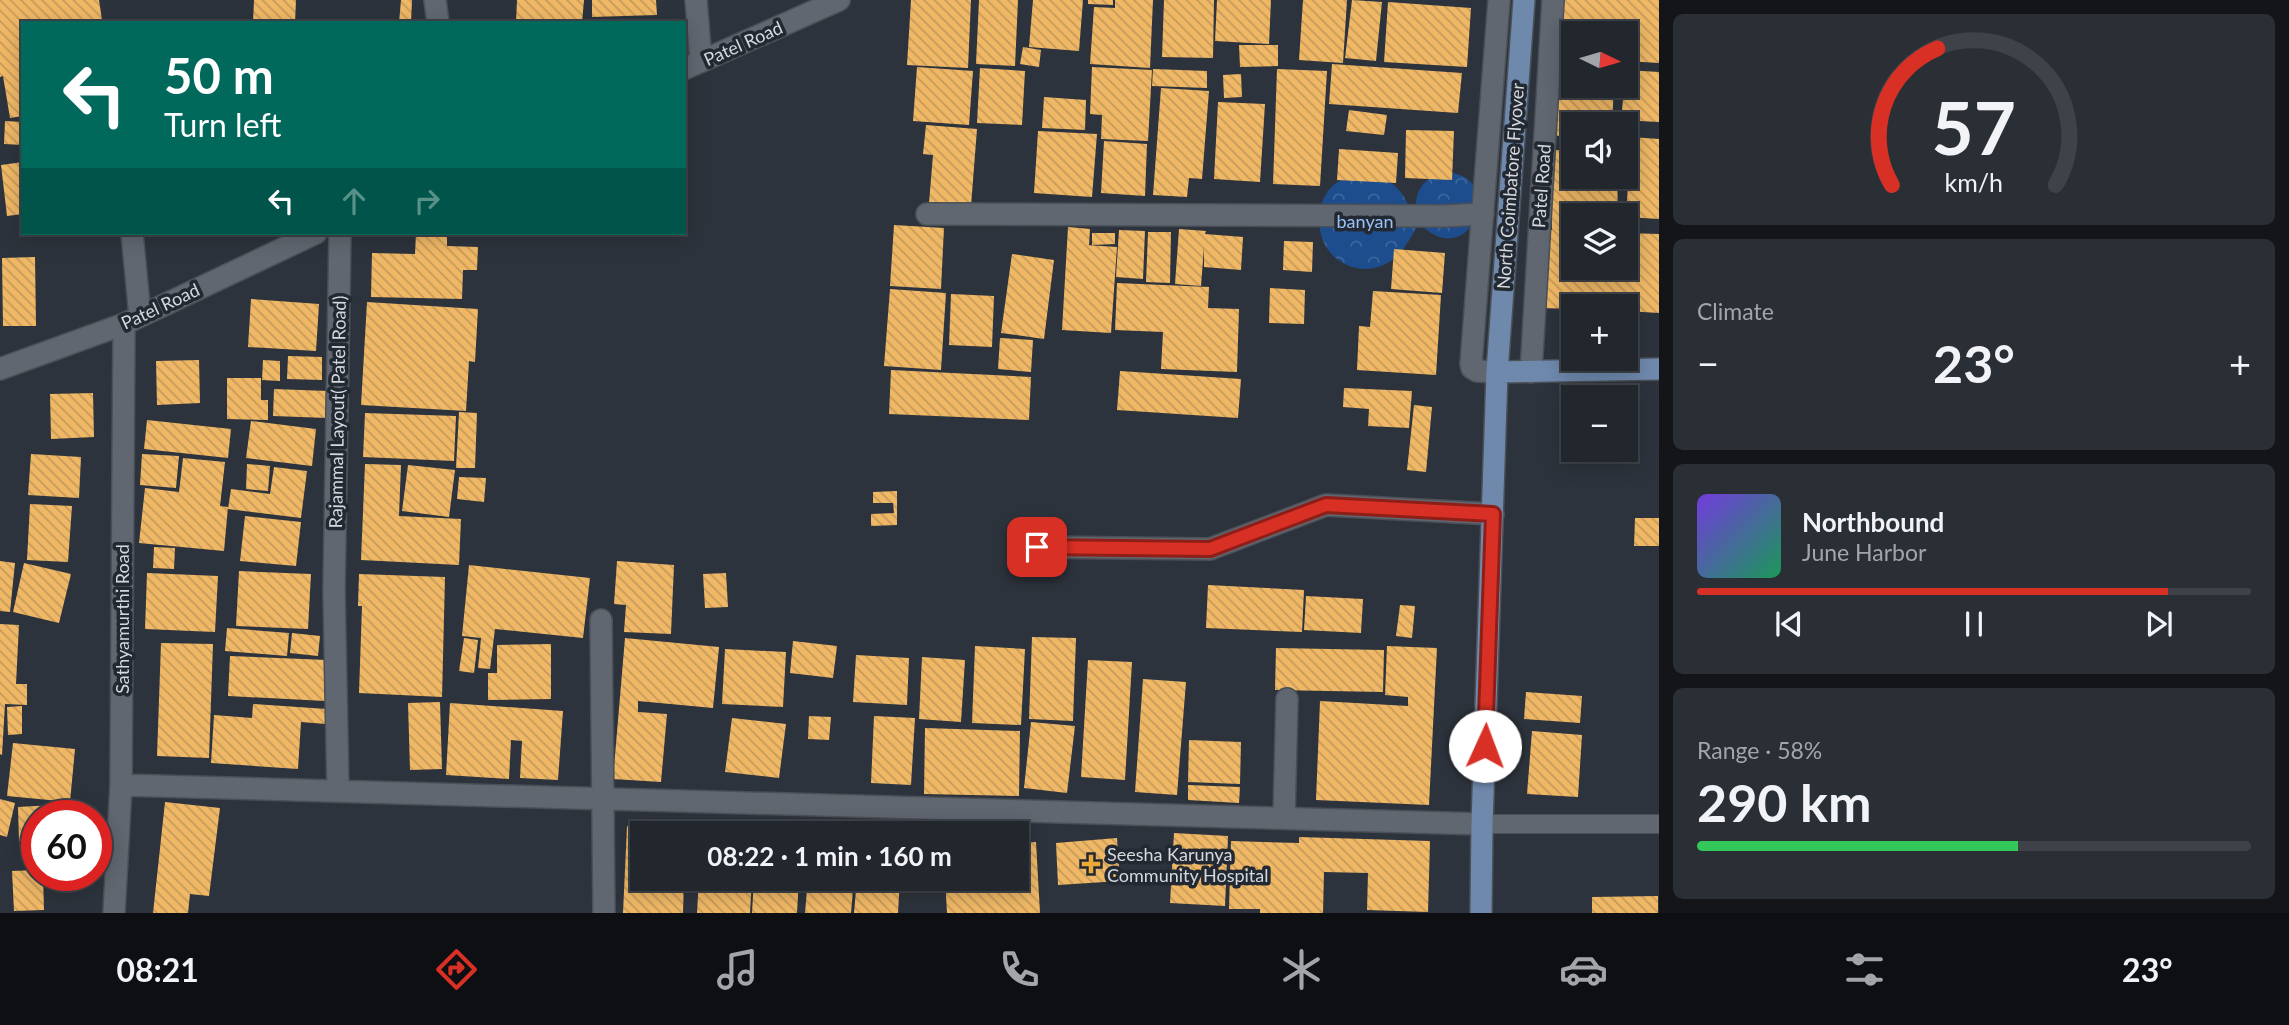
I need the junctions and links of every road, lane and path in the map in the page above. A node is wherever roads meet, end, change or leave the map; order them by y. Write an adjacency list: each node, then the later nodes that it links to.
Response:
1 (435, 0): 7 (street)
2 (696, 0): 8 (street)
3 (839, 0): 8 (street, Patel Road)
4 (1499, 0): 10 (street)
5 (1524, 0): 17 (main road, North Coimbatore Flyover)
6 (1553, 0): 18 (street, Patel Road)
7 (438, 21)
8 (692, 65)
9 (927, 214): 10 (street)
10 (1483, 214): 17 (street)
11 (132, 235): 14 (street, Sathyamurthi Road)
12 (312, 235): 14 (street, Patel Road)
13 (340, 235): 24 (street, Rajammal Layout( Patel Road))
14 (132, 320): 15 (street, Patel Road); 23 (street, Sathyamurthi Road)
15 (0, 369)
16 (1659, 369): 18 (main road)
17 (1497, 372): 18 (main road); 19 (main road, North Coimbatore Flyover)
18 (1531, 372)
19 (1493, 514): 20 (street); 27 (main road, North Coimbatore Flyover)
20 (1037, 547)
21 (601, 620): 25 (street)
22 (1287, 699): 26 (street)
23 (121, 785): 24 (street); 29 (street, Sathyamurthi Road)
24 (338, 790): 25 (street)
25 (601, 800): 26 (street); 30 (street)
26 (1284, 818): 27 (street)
27 (1482, 824): 28 (lane); 31 (main road, North Coimbatore Flyover)
28 (1659, 824)
29 (114, 913)
30 (604, 913)
31 (1482, 913)

